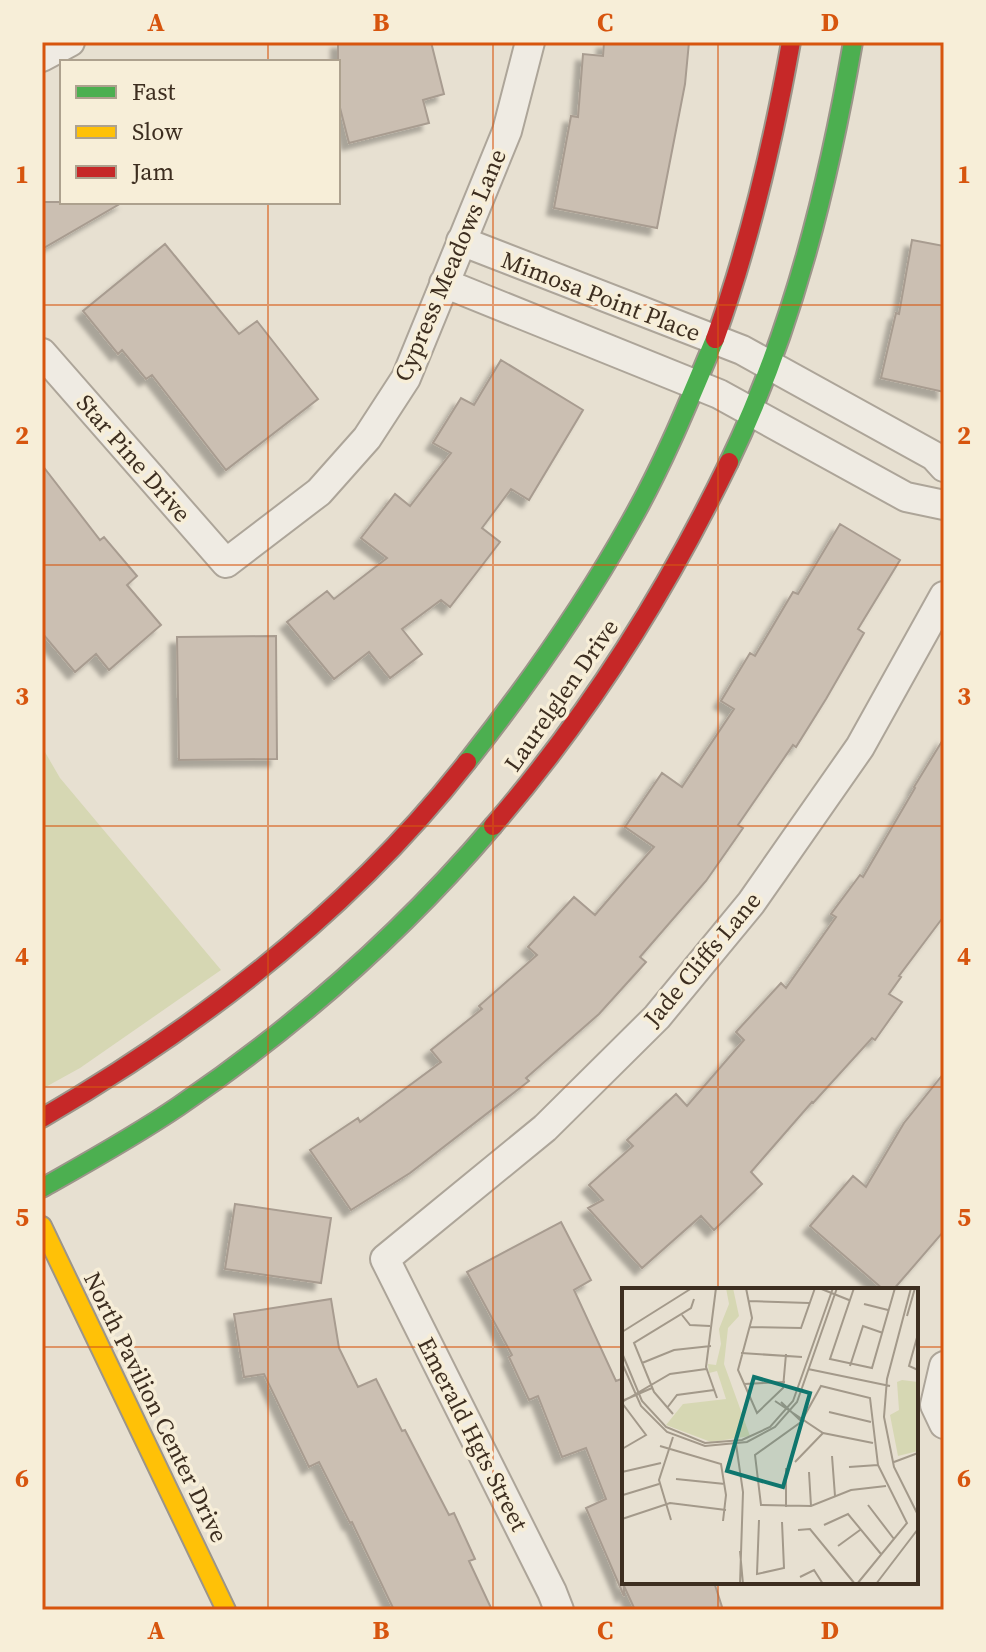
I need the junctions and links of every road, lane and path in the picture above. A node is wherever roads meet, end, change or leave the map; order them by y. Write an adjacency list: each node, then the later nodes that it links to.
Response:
1 (70, 42): 5 (street)
2 (530, 42): 6 (street, Cypress Meadows Lane)
3 (791, 42): 8 (street, Laurelglen Drive)
4 (853, 42): 10 (street, Laurelglen Drive)
5 (42, 57)
6 (461, 241): 7 (street, Cypress Meadows Lane); 8 (street, Mimosa Point Place)
7 (444, 283): 11 (street, Mimosa Point Place); 15 (street, Cypress Meadows Lane)
8 (715, 340): 10 (street, Mimosa Point Place); 11 (street, Laurelglen Drive)
9 (42, 353): 15 (street, Star Pine Drive)
10 (770, 364): 12 (street, Laurelglen Drive); 13 (street, Mimosa Point Place)
11 (708, 389): 12 (street, Mimosa Point Place); 17 (street, Laurelglen Drive)
12 (752, 411): 14 (street, Mimosa Point Place); 18 (street, Laurelglen Drive)
13 (944, 467)
14 (944, 505)
15 (226, 563)
16 (944, 596): 20 (street, Jade Cliffs Lane)
17 (42, 1118)
18 (42, 1188)
19 (42, 1226): 23 (street, North Pavilion Center Drive)
20 (385, 1259): 24 (street, Emerald Hgts Street)
21 (944, 1366): 22 (street)
22 (944, 1424)
23 (226, 1610)
24 (559, 1610)

